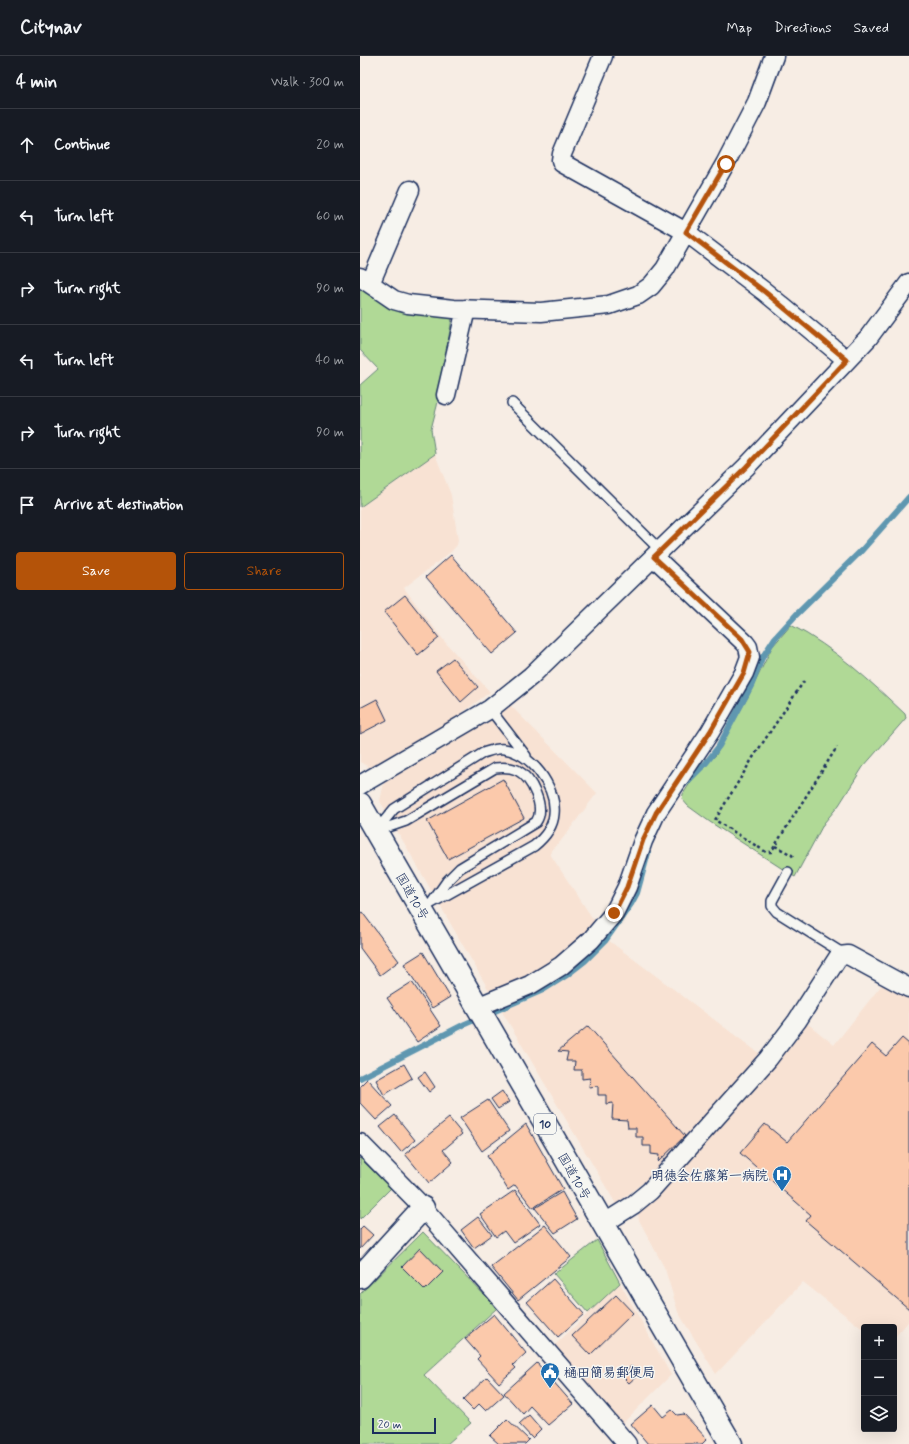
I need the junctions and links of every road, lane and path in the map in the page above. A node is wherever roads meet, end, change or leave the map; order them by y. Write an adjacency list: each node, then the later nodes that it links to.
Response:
1 (603, 56): 4 (street)
2 (774, 56): 4 (street)
3 (410, 190): 5 (street)
4 (686, 232): 7 (street); 8 (street)
5 (365, 281): 7 (street)
6 (909, 283): 8 (street)
7 (466, 309): 9 (street)
8 (847, 360): 11 (street)
9 (446, 395)
10 (512, 403): 11 (lane)
11 (658, 554): 13 (street); 23 (street)
12 (804, 682): 14 (path)
13 (490, 709): 15 (lane); 16 (street)
14 (837, 748)
15 (533, 765): 18 (lane); 20 (lane)
16 (360, 785)
17 (360, 804): 18 (main road, 国道10号 / 10)
18 (376, 831): 20 (main road, 国道10号 / 10); 20 (lane)
19 (788, 872): 21 (lane)
20 (426, 906): 23 (main road, 国道10号 / 10)
21 (844, 954): 22 (street); 26 (street)
22 (909, 988)
23 (477, 1006): 26 (main road, 国道10号 / 10)
24 (360, 1143): 25 (street)
25 (423, 1208): 27 (main road); 28 (street)
26 (603, 1224): 29 (main road, 国道10号 / 10)
27 (360, 1277)
28 (627, 1444)
29 (731, 1444)

